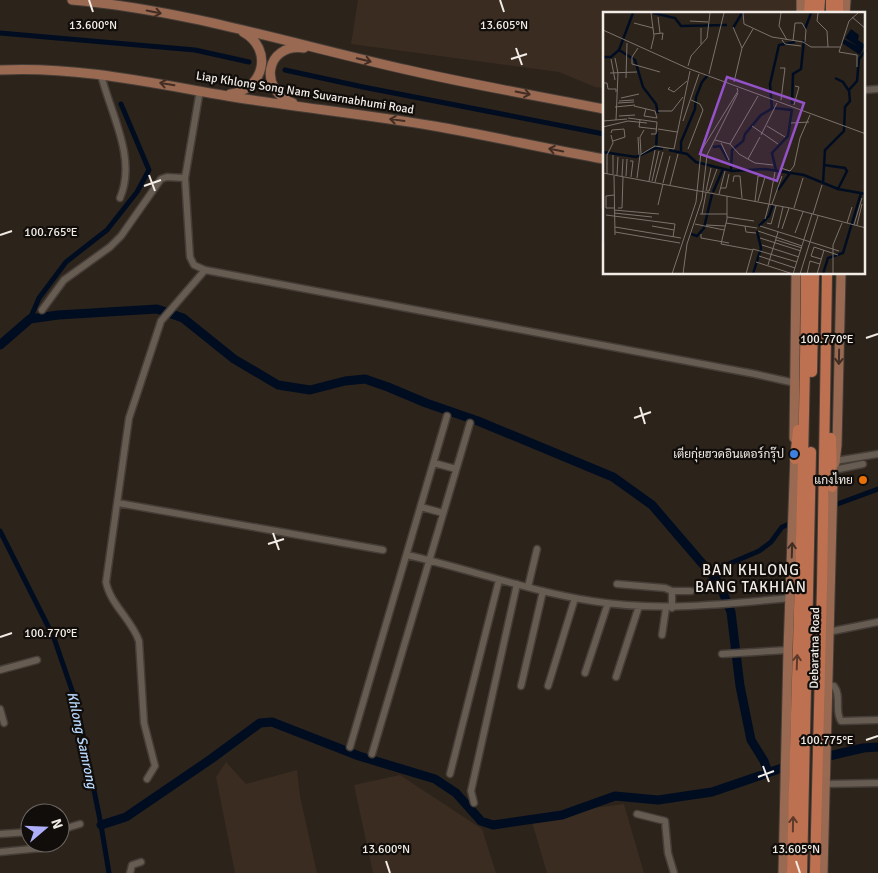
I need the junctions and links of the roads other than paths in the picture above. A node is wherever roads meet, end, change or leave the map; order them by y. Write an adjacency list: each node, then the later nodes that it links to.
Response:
1 (72, 0): 2 (main road, one-way to 2)
2 (234, 28): 3 (main road); 7 (main road)
3 (335, 52): 8 (main road); 9 (main road, one-way to 9)
4 (0, 70): 5 (main road, Liap Khlong Song Nam Suvarnabhumi Road)
5 (102, 75): 6 (main road, Liap Khlong Song Nam Suvarnabhumi Road, one-way to 5); 12 (street)
6 (200, 90): 7 (main road, Liap Khlong Song Nam Suvarnabhumi Road); 11 (street)
7 (221, 95): 8 (main road, Liap Khlong Song Nam Suvarnabhumi Road)
8 (302, 107): 10 (main road, Liap Khlong Song Nam Suvarnabhumi Road, one-way to 8)
9 (603, 109)
10 (603, 159)
11 (185, 178): 13 (street); 22 (street)
12 (120, 198)
13 (205, 270): 23 (street); 33 (street)
14 (796, 275): 23 (main road, Debaratna Road)
15 (805, 275): 27 (highway)
16 (805, 275): 85 (highway, Debaratna Road, one-way to 16)
17 (814, 275): 86 (highway)
18 (823, 275): 87 (highway)
19 (827, 275): 88 (highway, Debaratna Road)
20 (833, 275): 32 (highway)
21 (841, 275): 30 (main road, Debaratna Road, one-way to 30)
22 (42, 310)
23 (795, 383): 27 (main road, Debaratna Road)
24 (447, 416): 28 (street)
25 (470, 423): 31 (street)
26 (878, 454): 30 (street)
27 (795, 459): 48 (main road, Debaratna Road, one-way to 27)
28 (434, 463): 31 (street); 34 (street)
29 (863, 464): 30 (street)
30 (835, 466): 32 (main road, Debaratna Road)
31 (456, 469): 35 (street)
32 (832, 487): 53 (main road, Debaratna Road)
33 (118, 503): 37 (street); 70 (street)
34 (420, 507): 35 (street); 38 (street)
35 (443, 513): 39 (street)
36 (537, 549): 43 (street)
37 (383, 550)
38 (407, 555): 39 (street); 67 (street)
39 (429, 560): 40 (street); 68 (street)
40 (499, 580): 41 (street); 69 (street)
41 (517, 584): 43 (street); 73 (street)
42 (618, 584): 45 (street)
43 (528, 587): 44 (street)
44 (543, 590): 47 (street); 61 (street)
45 (672, 591): 46 (street); 51 (street)
46 (691, 591)
47 (575, 598): 49 (street); 62 (street)
48 (790, 598): 51 (street); 55 (main road, Debaratna Road)
49 (608, 603): 50 (street); 59 (street)
50 (638, 606): 51 (street); 60 (street)
51 (669, 608): 54 (street)
52 (878, 622): 53 (street)
53 (828, 632): 63 (main road, Debaratna Road)
54 (662, 635)
55 (788, 650): 56 (street); 84 (main road, Debaratna Road)
56 (722, 654)
57 (37, 660): 58 (street)
58 (0, 670)
59 (585, 673)
60 (616, 678)
61 (521, 686)
62 (548, 686)
63 (827, 686): 65 (street); 72 (main road, Debaratna Road)
64 (0, 709): 66 (street)
65 (878, 720)
66 (4, 723)
67 (350, 747)
68 (372, 754)
69 (450, 774)
70 (147, 779)
71 (878, 783): 72 (street)
72 (825, 784): 89 (main road, Debaratna Road)
73 (474, 803)
74 (637, 814): 83 (street)
75 (80, 824): 76 (street)
76 (70, 827)
77 (20, 833): 78 (street)
78 (0, 834)
79 (20, 850): 80 (street)
80 (0, 852)
81 (141, 862): 82 (street)
82 (130, 873)
83 (674, 873)
84 (783, 873)
85 (792, 873)
86 (802, 873)
87 (811, 873)
88 (815, 873)
89 (823, 873)

